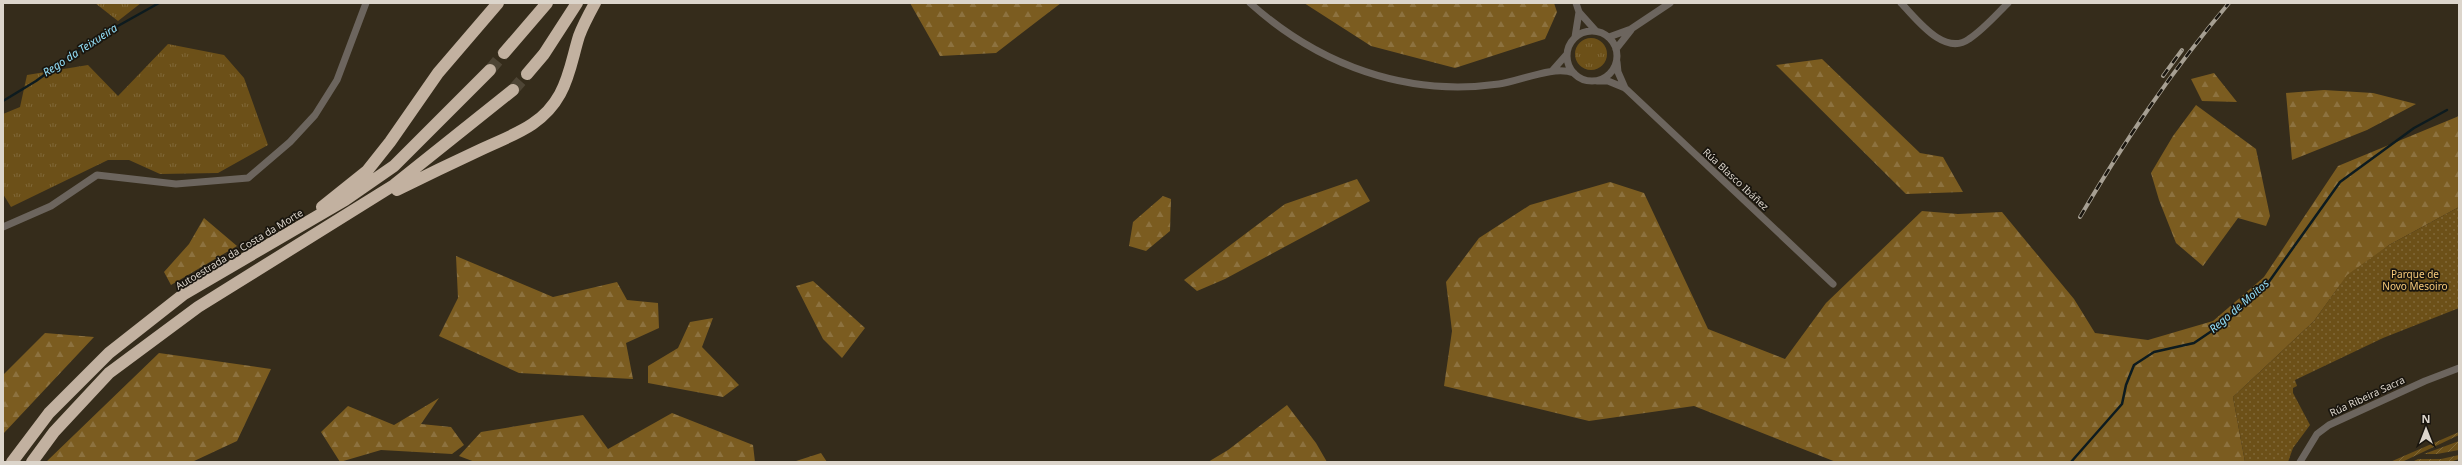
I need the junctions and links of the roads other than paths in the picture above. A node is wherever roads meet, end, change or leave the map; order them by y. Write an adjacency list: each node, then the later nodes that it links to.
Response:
1 (366, 3): 28 (street)
2 (498, 3): 29 (highway)
3 (547, 3): 17 (highway)
4 (577, 3): 22 (highway)
5 (595, 3): 27 (highway)
6 (1250, 3): 21 (street)
7 (1576, 3): 11 (street)
8 (1670, 3): 12 (street)
9 (1901, 3): 10 (street)
10 (2008, 3)
11 (1579, 12): 13 (street); 14 (street)
12 (1631, 30): 15 (street); 16 (street)
13 (1596, 31): 14 (street); 15 (street)
14 (1575, 37): 18 (street)
15 (1609, 37): 16 (street)
16 (1616, 49): 19 (street)
17 (504, 53)
18 (1567, 54): 21 (street); 23 (street)
19 (1617, 59): 24 (street); 25 (street, Rúa Blasco Ibáñez)
20 (490, 70): 29 (highway, Autoestrada da Costa da Morte)
21 (1552, 71): 23 (street)
22 (527, 74)
23 (1574, 74): 24 (street)
24 (1597, 80): 25 (street, Rúa Blasco Ibáñez)
25 (1625, 88): 30 (street, Rúa Blasco Ibáñez)
26 (513, 90): 27 (highway)
27 (366, 205): 33 (highway)
28 (3, 227)
29 (296, 230): 32 (highway, Autoestrada da Costa da Morte)
30 (1833, 284)
31 (2459, 368): 34 (street, Rúa Ribeira Sacra)
32 (12, 462)
33 (32, 462)
34 (2300, 462)

